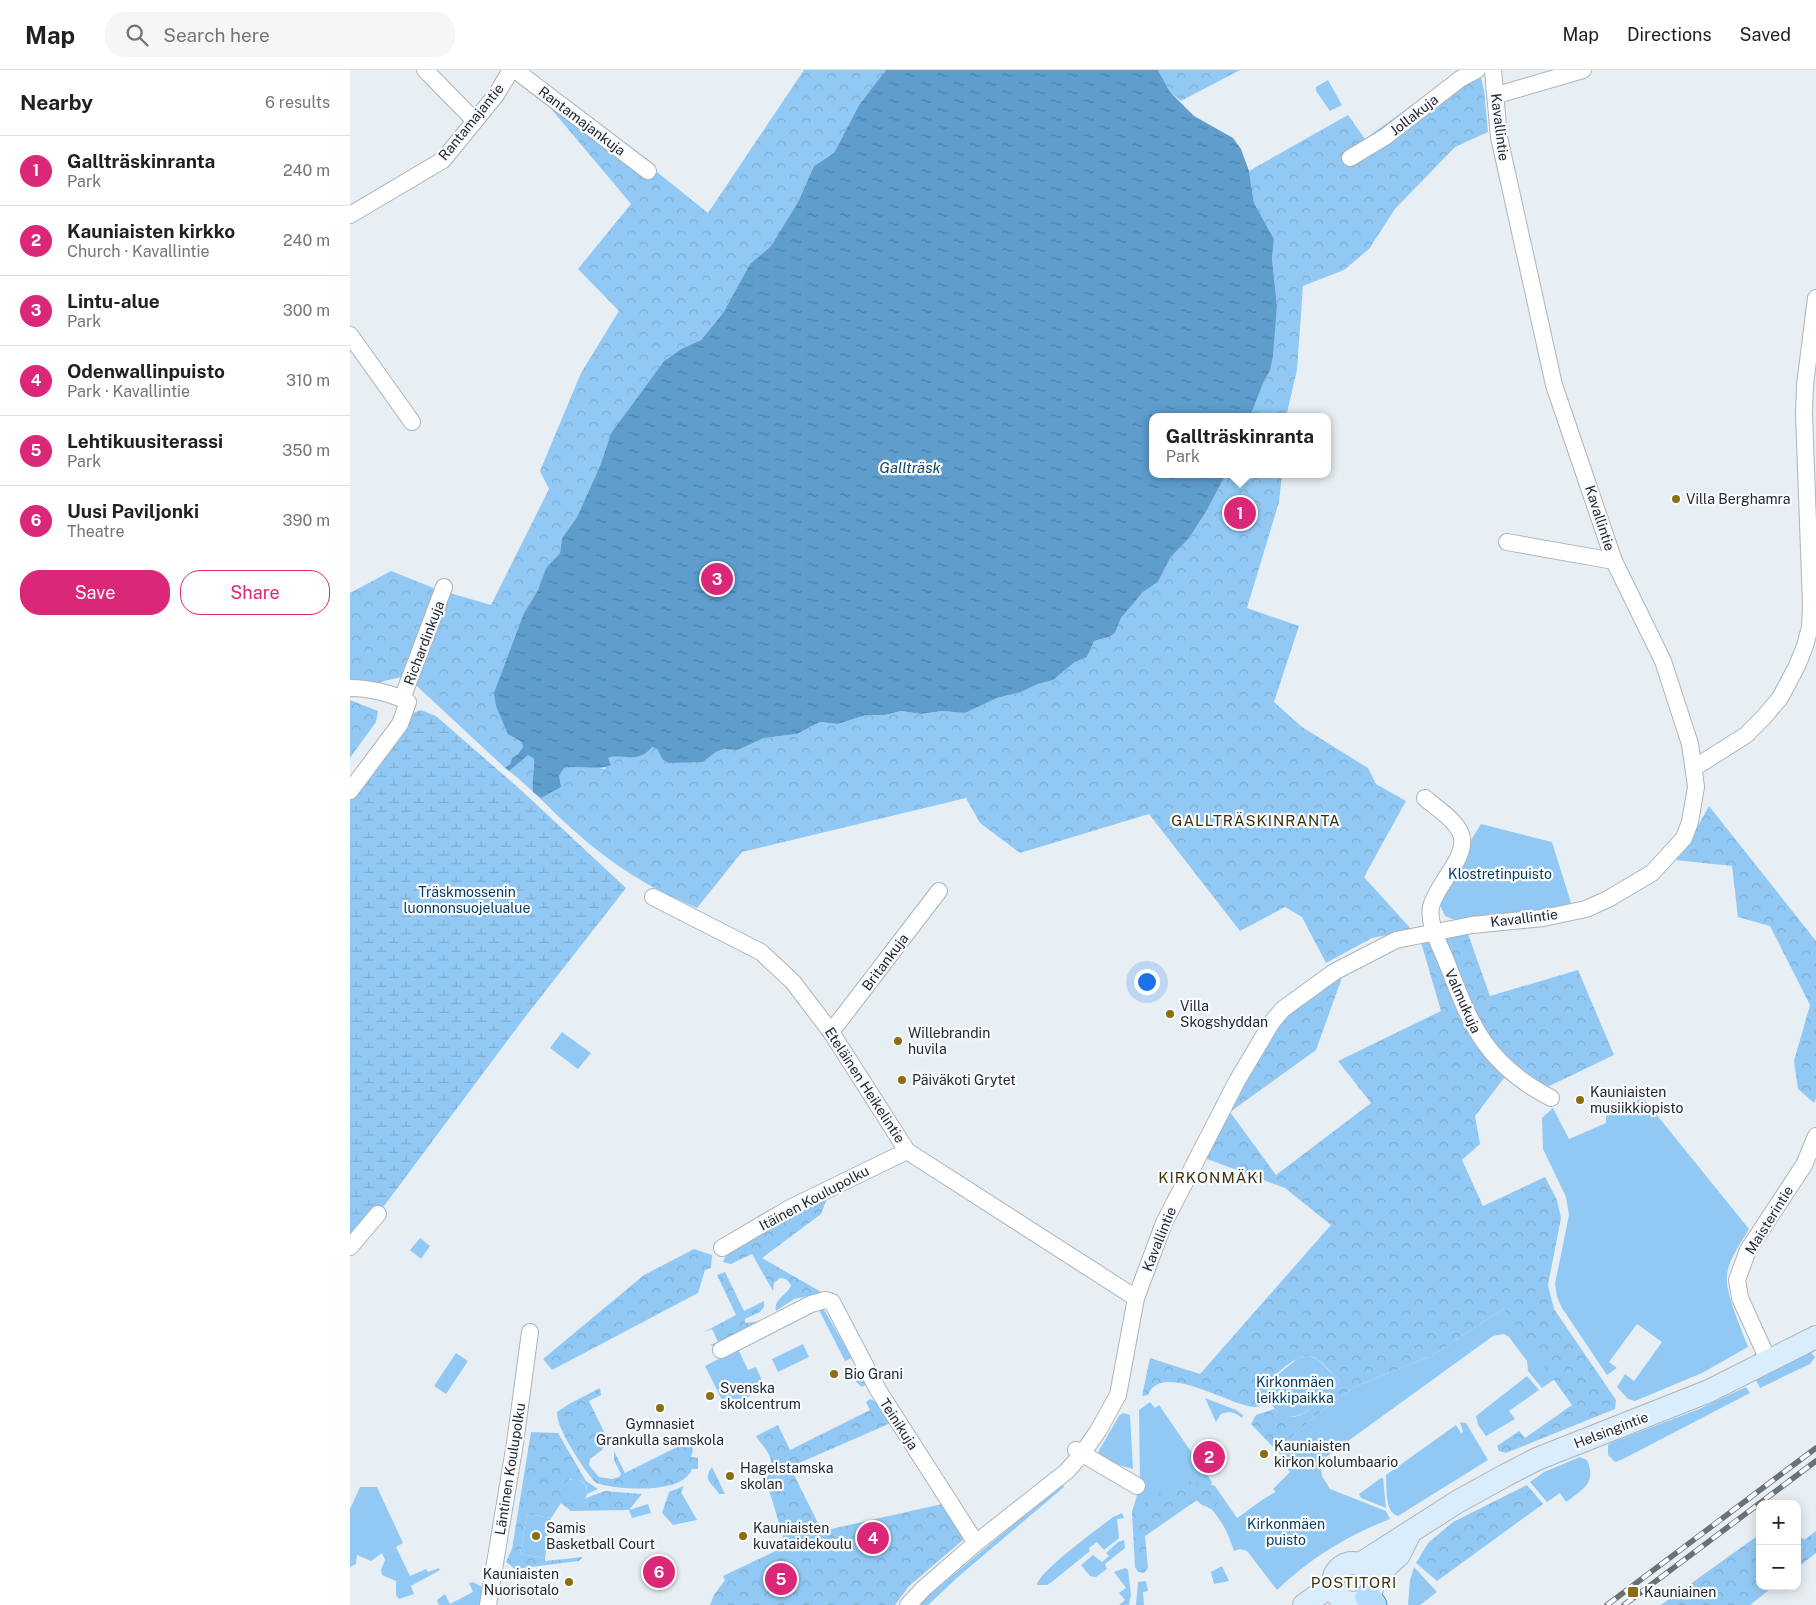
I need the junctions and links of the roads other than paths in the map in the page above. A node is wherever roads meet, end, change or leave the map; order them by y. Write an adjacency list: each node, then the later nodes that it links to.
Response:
1 (425, 70): 8 (street)
2 (511, 70): 8 (street, Rantamajantie)
3 (516, 70): 10 (street, Rantamajankuja)
4 (1477, 70): 9 (street, Jollakuja)
5 (1494, 70): 7 (street, Kavallintie)
6 (1583, 70): 7 (street)
7 (1496, 95): 16 (street, Kavallintie)
8 (475, 121): 11 (street, Rantamajantie)
9 (1350, 158)
10 (648, 171)
11 (350, 215)
12 (1816, 298): 20 (street)
13 (350, 335): 14 (street)
14 (412, 422)
15 (1507, 542): 16 (street)
16 (1614, 561): 20 (street, Kavallintie)
17 (444, 587): 19 (street, Richardinkuja)
18 (350, 688): 19 (street)
19 (405, 701): 21 (street, Richardinkuja)
20 (1694, 768): 25 (street, Kavallintie)
21 (350, 791)
22 (1425, 798): 25 (street, Valmukuja)
23 (939, 891): 26 (street, Britankuja)
24 (653, 897): 26 (street, Eteläinen Heikelintie)
25 (1434, 932): 27 (street, Valmukuja); 33 (street, Kavallintie)
26 (831, 1032): 29 (street, Eteläinen Heikelintie)
27 (1551, 1098)
28 (1816, 1136): 37 (street, Maisterintie)
29 (907, 1150): 32 (street, Itäinen Koulupolku); 33 (street, Eteläinen Heikelintie)
30 (378, 1214): 31 (street)
31 (350, 1247)
32 (722, 1248)
33 (1136, 1298): 38 (street, Kavallintie)
34 (530, 1332): 43 (street, Läntinen Koulupolku)
35 (1816, 1337): 37 (main road, Helsingintie)
36 (720, 1350): 40 (street, Teinikuja)
37 (1769, 1362): 41 (main road, Helsingintie)
38 (1079, 1452): 39 (street); 40 (street, Kavallintie)
39 (1137, 1486)
40 (976, 1543): 44 (street, Kavallintie)
41 (1369, 1586): 42 (main road); 42 (main road)
42 (1334, 1596): 45 (main road)
43 (488, 1605)
44 (908, 1605)
45 (1304, 1605)

